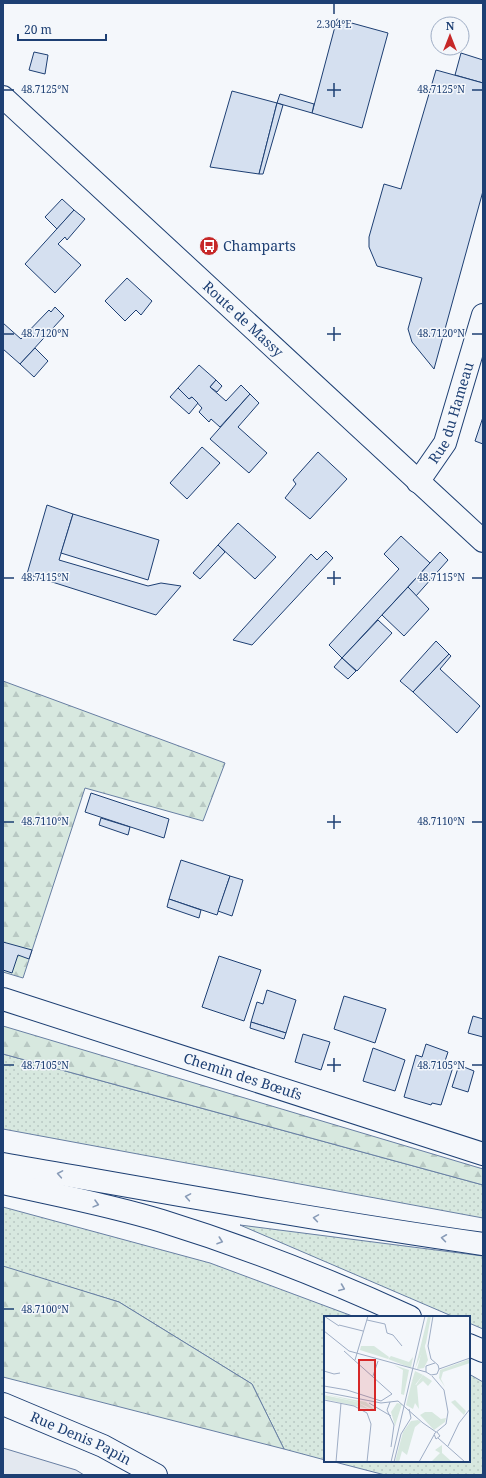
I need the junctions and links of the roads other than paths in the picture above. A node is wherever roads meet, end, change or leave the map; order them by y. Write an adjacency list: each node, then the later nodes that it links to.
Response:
1 (3, 98): 3 (main road, Route de Massy)
2 (483, 316): 3 (main road, Rue du Hameau)
3 (418, 482): 4 (main road, Route de Massy)
4 (483, 541)
5 (3, 999): 6 (main road, Chemin des Bœufs)
6 (483, 1154)
7 (3, 1164): 9 (main road, one-way to 7)
8 (3, 1183): 10 (main road, one-way to 10)
9 (483, 1244)
10 (408, 1316)
11 (470, 1344): 12 (main road)
12 (483, 1351)
13 (3, 1404): 14 (main road, Rue Denis Papin)
14 (156, 1475)

